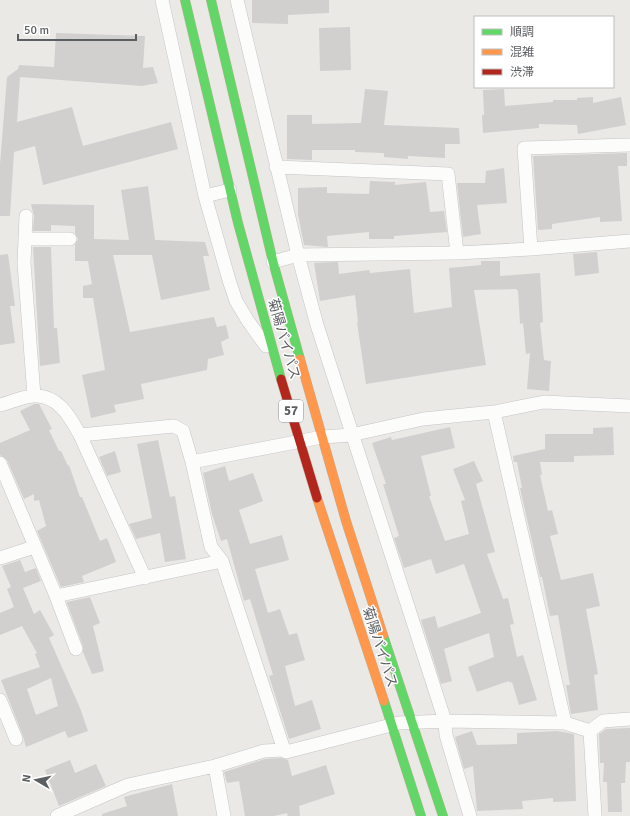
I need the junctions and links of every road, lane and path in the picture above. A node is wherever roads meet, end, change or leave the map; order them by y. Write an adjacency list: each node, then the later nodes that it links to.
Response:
1 (162, 0): 8 (street)
2 (185, 0): 7 (highway, 菊陽バイパス / 57)
3 (210, 0): 16 (highway, 菊陽バイパス / 57)
4 (236, 0): 6 (street)
5 (630, 145): 13 (street)
6 (276, 167): 14 (street); 15 (street)
7 (230, 190): 8 (street); 17 (highway, 菊陽バイパス / 57)
8 (205, 196): 17 (street)
9 (26, 216): 10 (street)
10 (26, 239): 11 (street); 18 (street)
11 (70, 239)
12 (630, 241): 13 (street)
13 (531, 250): 14 (street)
14 (457, 253): 15 (street)
15 (298, 255): 16 (street); 23 (street)
16 (272, 262): 24 (highway, 菊陽バイパス / 57)
17 (274, 357): 25 (highway, 菊陽バイパス / 57)
18 (34, 396): 19 (street); 22 (street)
19 (0, 405)
20 (630, 406): 21 (street)
21 (494, 412): 23 (street); 38 (street)
22 (80, 435): 26 (street); 31 (street)
23 (352, 435): 24 (street); 36 (street)
24 (322, 437): 25 (street); 37 (highway, 菊陽バイパス / 57)
25 (300, 441): 26 (street); 39 (highway, 菊陽バイパス / 57)
26 (192, 462): 30 (street)
27 (0, 463): 28 (street)
28 (34, 547): 29 (street); 32 (street)
29 (0, 558)
30 (222, 561): 31 (street); 42 (street)
31 (145, 578): 32 (street)
32 (56, 596): 33 (street)
33 (76, 650)
34 (0, 700): 41 (street)
35 (630, 719): 40 (street)
36 (445, 721): 37 (street); 38 (street); 48 (street)
37 (413, 722): 39 (street); 47 (highway, 菊陽バイパス / 57)
38 (565, 722): 40 (street)
39 (391, 724): 42 (street); 46 (highway, 菊陽バイパス / 57)
40 (590, 731): 49 (street)
41 (16, 739)
42 (284, 750): 43 (street)
43 (215, 766): 44 (street); 45 (street)
44 (57, 816)
45 (224, 816)
46 (422, 816)
47 (443, 816)
48 (470, 816)
49 (595, 816)

